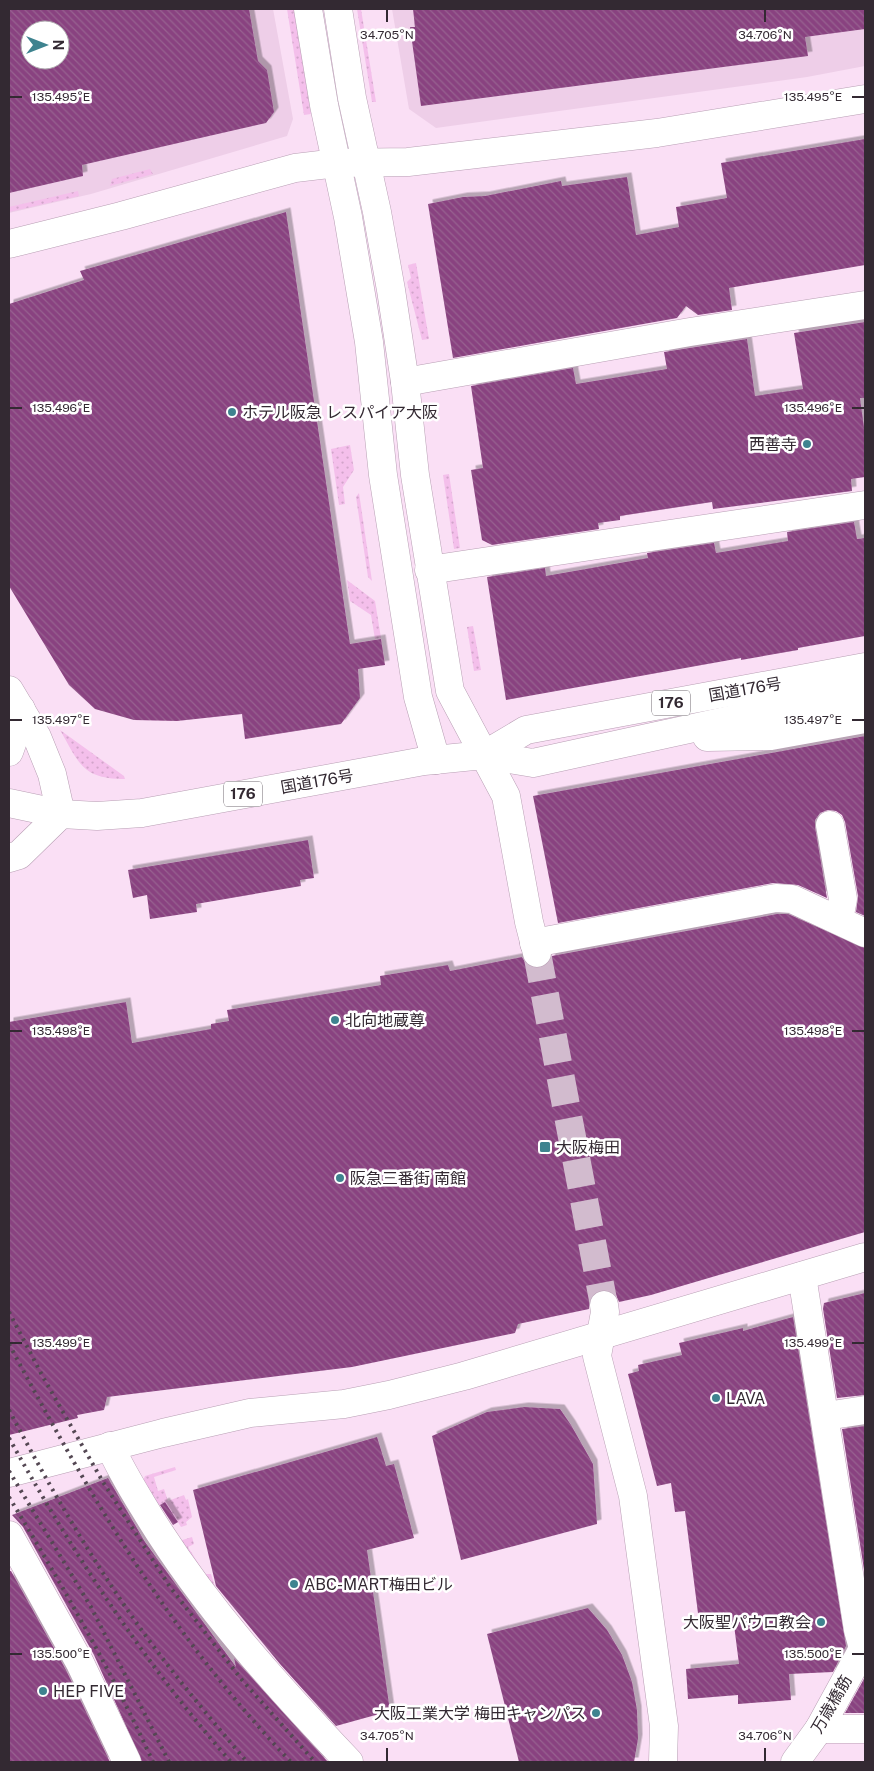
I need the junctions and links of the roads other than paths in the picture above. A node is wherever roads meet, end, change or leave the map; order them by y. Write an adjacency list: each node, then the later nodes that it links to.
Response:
1 (308, 9): 5 (main road)
2 (338, 9): 4 (main road)
3 (865, 99): 4 (main road)
4 (366, 162): 5 (main road); 8 (main road)
5 (337, 164): 6 (main road); 18 (main road)
6 (9, 244)
7 (865, 305): 8 (main road)
8 (405, 382): 10 (main road)
9 (865, 505): 10 (main road)
10 (429, 570): 17 (main road)
11 (865, 668): 17 (main road, 国道176号 / 176)
12 (865, 694): 15 (main road, 国道176号 / 176)
13 (15, 700): 16 (main road); 20 (main road)
14 (865, 719): 15 (main road, 国道176号 / 176)
15 (653, 738): 17 (main road, 国道176号 / 176)
16 (9, 752)
17 (484, 755): 18 (main road, 国道176号 / 176); 23 (main road)
18 (436, 760): 20 (main road, 国道176号 / 176)
19 (9, 803): 20 (main road, 国道176号 / 176)
20 (61, 814): 22 (main road)
21 (830, 824): 23 (main road)
22 (9, 858)
23 (839, 920): 24 (main road)
24 (865, 933)
25 (865, 1257): 26 (main road)
26 (802, 1276): 28 (main road); 30 (main road)
27 (604, 1306): 28 (main road)
28 (600, 1334): 31 (main road); 39 (main road)
29 (865, 1410): 30 (main road)
30 (826, 1416): 34 (main road)
31 (110, 1446): 32 (main road); 38 (main road)
32 (9, 1473)
33 (9, 1535): 37 (main road)
34 (864, 1647): 35 (main road, 万歳橋筋)
35 (818, 1728): 36 (main road); 40 (main road, 万歳橋筋)
36 (865, 1729)
37 (127, 1762)
38 (349, 1762)
39 (664, 1762)
40 (795, 1762)

